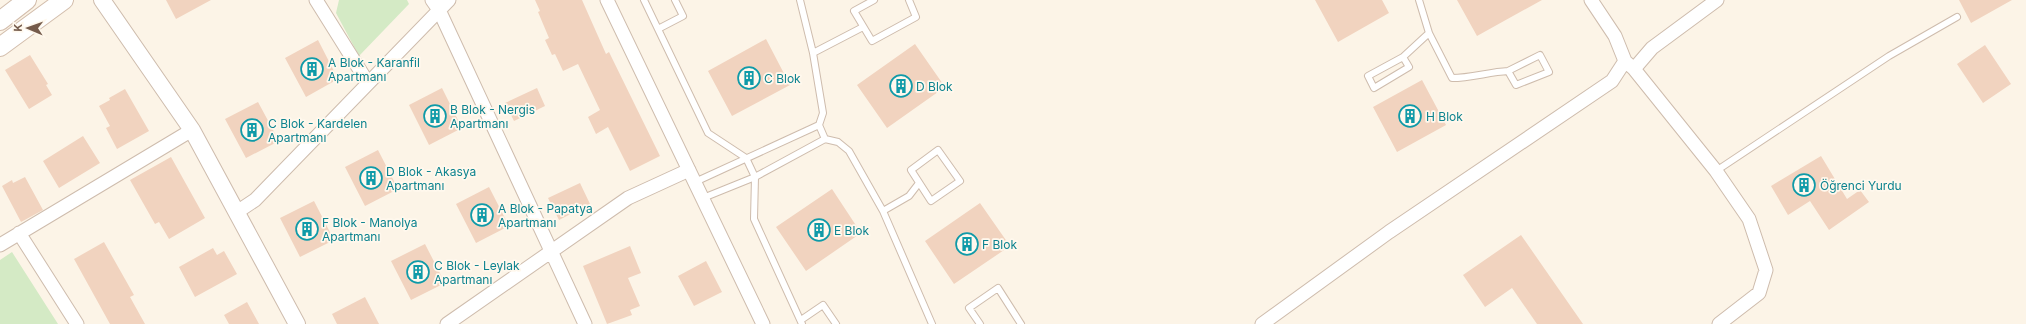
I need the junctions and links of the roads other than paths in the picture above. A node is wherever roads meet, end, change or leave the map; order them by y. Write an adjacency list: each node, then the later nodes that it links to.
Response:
1 (27, 0): 17 (main road)
2 (64, 0): 21 (main road)
3 (102, 0): 28 (street)
4 (316, 0): 26 (street)
5 (449, 0): 15 (street)
6 (607, 0): 32 (street)
7 (644, 0): 19 (lane)
8 (675, 0): 19 (lane)
9 (800, 0): 22 (lane)
10 (874, 0): 18 (lane)
11 (909, 0): 18 (lane)
12 (1419, 0): 20 (lane)
13 (1591, 0): 24 (street)
14 (1718, 0): 24 (street)
15 (436, 5): 26 (street); 40 (street)
16 (1957, 17): 31 (lane)
17 (0, 21)
18 (863, 27): 22 (lane)
19 (658, 29): 30 (lane)
20 (1429, 33): 23 (lane); 25 (lane)
21 (0, 47)
22 (813, 53): 27 (lane)
23 (1403, 57): 23 (lane)
24 (1630, 65): 31 (street); 51 (street)
25 (1508, 71): 25 (lane)
26 (368, 83): 37 (street)
27 (819, 125): 29 (lane); 30 (lane)
28 (192, 130): 37 (street); 38 (street)
29 (825, 139): 33 (lane); 36 (lane)
30 (746, 158): 32 (lane); 33 (lane)
31 (1716, 171): 52 (street)
32 (692, 176): 35 (street); 40 (street)
33 (755, 177): 35 (lane); 41 (lane)
34 (919, 183): 34 (lane); 36 (lane)
35 (703, 198): 46 (street)
36 (883, 211): 48 (lane)
37 (237, 212): 43 (street)
38 (19, 233): 39 (street); 42 (street)
39 (0, 245)
40 (550, 251): 44 (street); 45 (street)
41 (801, 322): 47 (lane)
42 (77, 324)
43 (297, 324)
44 (447, 324)
45 (585, 324)
46 (763, 324)
47 (836, 324)
48 (932, 324)
49 (980, 324): 50 (lane)
50 (1021, 324)
51 (1262, 324)
52 (1719, 324)

